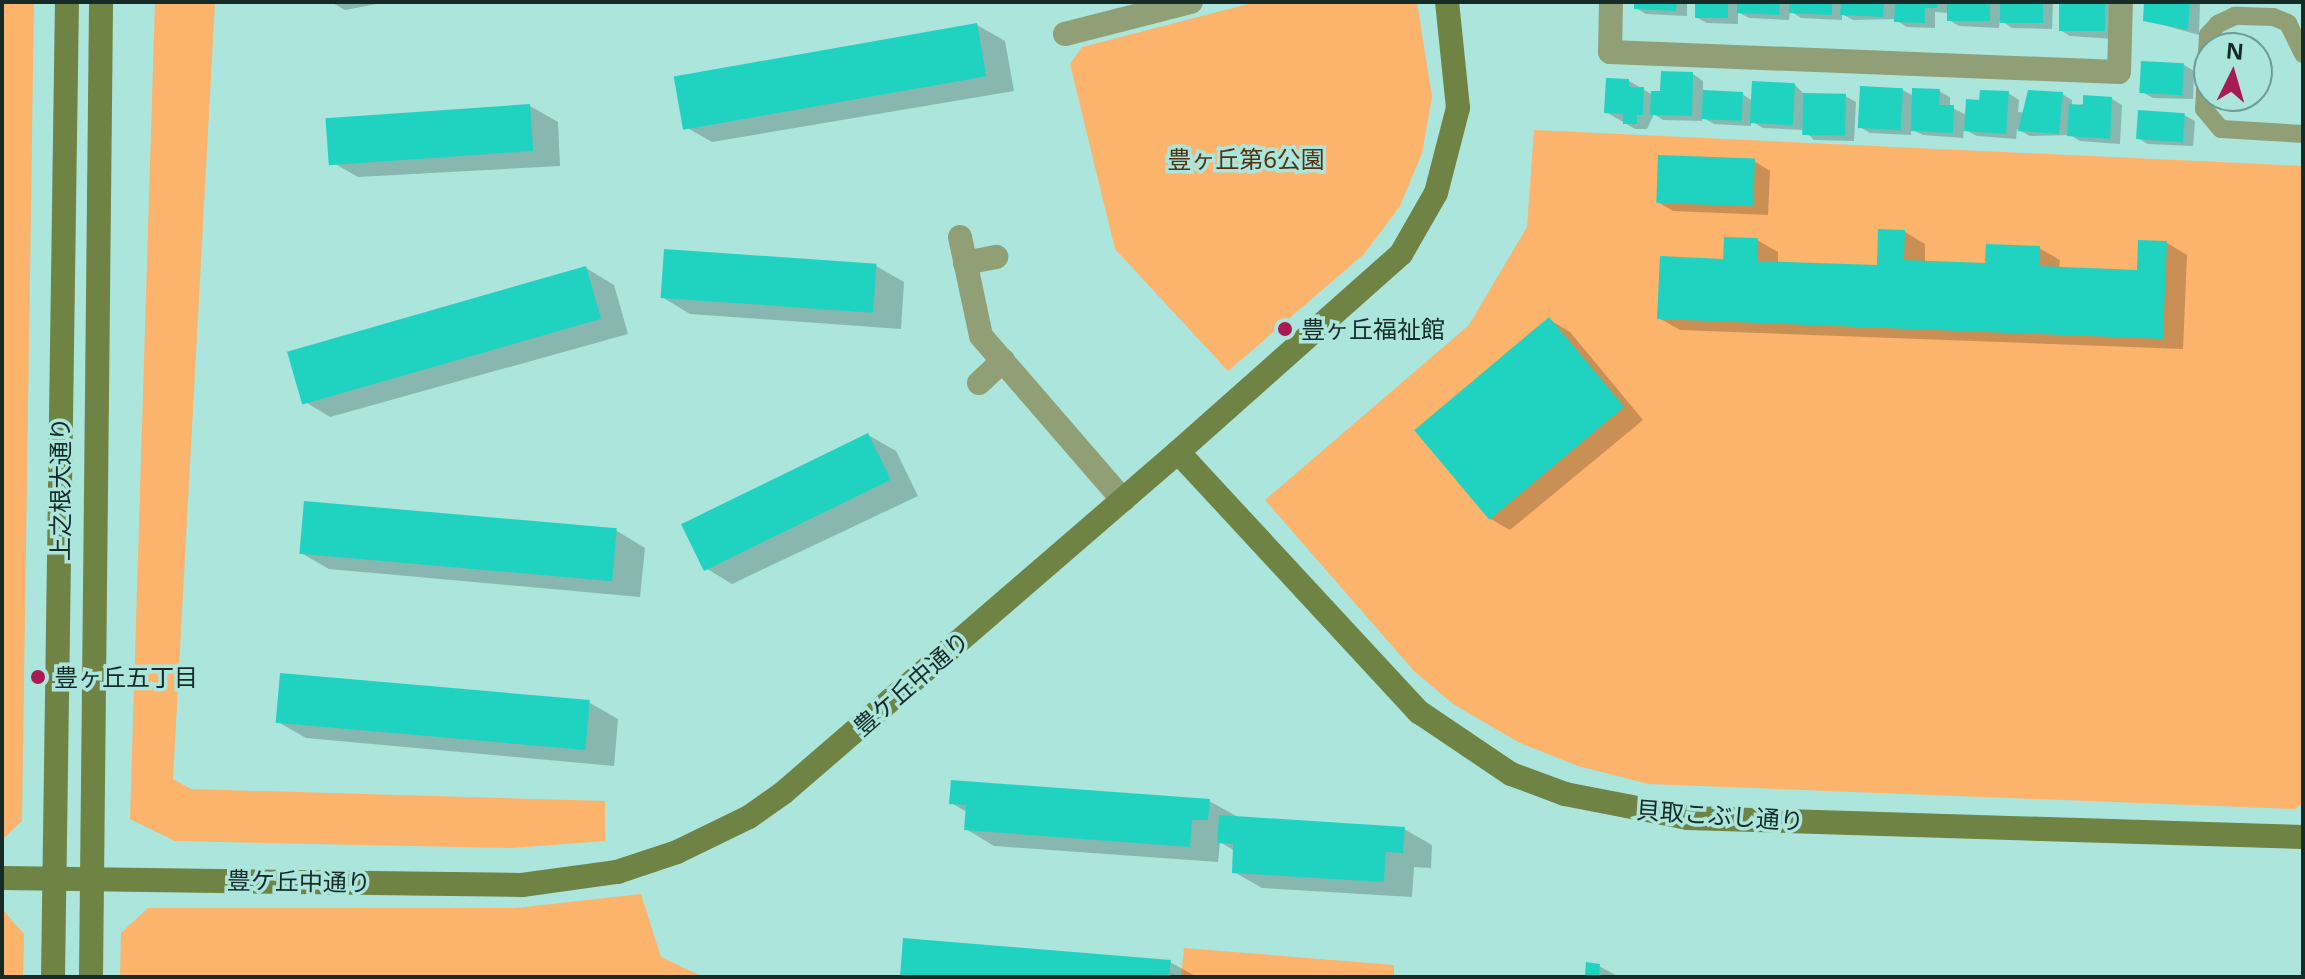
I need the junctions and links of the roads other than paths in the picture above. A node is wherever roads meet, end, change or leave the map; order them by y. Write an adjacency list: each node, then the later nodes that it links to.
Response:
1 (67, 2): 20 (street, 上之根大通り)
2 (101, 2): 19 (street, 上之根大通り)
3 (1191, 2): 7 (street)
4 (1447, 2): 15 (street, 豊ケ丘中通り)
5 (1611, 2): 6 (street)
6 (2121, 2)
7 (1065, 34)
8 (2303, 54): 9 (lane)
9 (2303, 134)
10 (960, 237): 12 (street)
11 (996, 257): 12 (street)
12 (965, 263): 13 (street)
13 (1003, 361): 14 (street); 16 (street)
14 (979, 383)
15 (1178, 452): 16 (street, 豊ケ丘中通り); 17 (street, 貝取こぶし通り)
16 (1123, 500): 19 (street, 豊ケ丘中通り)
17 (2303, 837)
18 (2, 878): 20 (street, 豊ケ丘中通り)
19 (90, 878): 20 (street, 豊ケ丘中通り); 22 (street, 上之根大通り)
20 (54, 879): 21 (street, 上之根大通り)
21 (53, 977)
22 (91, 977)

